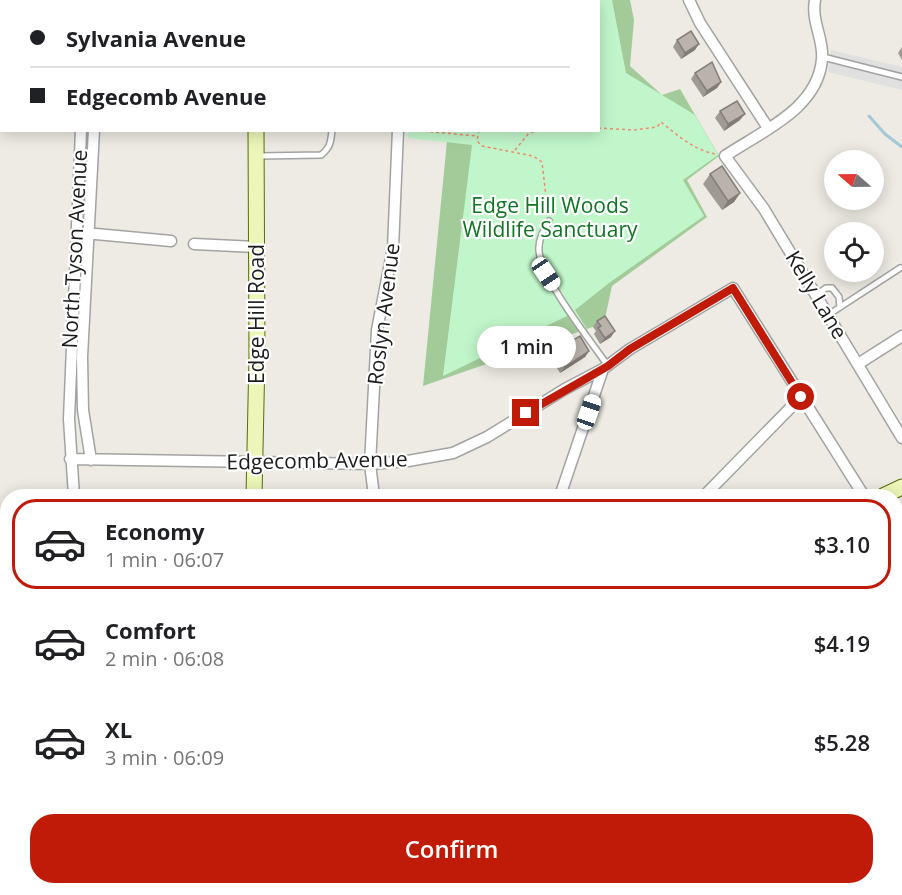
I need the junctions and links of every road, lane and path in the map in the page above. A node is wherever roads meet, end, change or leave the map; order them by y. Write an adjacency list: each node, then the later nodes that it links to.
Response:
1 (689, 0): 6 (street)
2 (815, 0): 3 (street)
3 (823, 57): 4 (lane); 6 (street)
4 (902, 77)
5 (600, 128): 18 (path)
6 (768, 128): 18 (street)
7 (81, 132): 20 (street, North Tyson Avenue)
8 (94, 132): 21 (street, North Tyson Avenue)
9 (256, 132): 17 (street, Edge Hill Road)
10 (332, 132): 17 (lane)
11 (398, 132): 39 (street, Roslyn Avenue)
12 (434, 132): 15 (path)
13 (479, 132): 15 (path)
14 (533, 132): 16 (path)
15 (478, 136): 16 (path)
16 (513, 152): 19 (path)
17 (257, 156): 24 (street, Edge Hill Road)
18 (725, 156): 26 (street, Kelly Lane)
19 (549, 221): 33 (lane)
20 (76, 232): 21 (street); 32 (street, North Tyson Avenue)
21 (89, 234): 22 (street); 30 (street, North Tyson Avenue)
22 (171, 241)
23 (194, 244): 24 (street)
24 (258, 247): 38 (street, Edge Hill Road)
25 (900, 268): 27 (lane)
26 (816, 295): 27 (lane); 28 (street, Kelly Lane)
27 (840, 307): 28 (lane)
28 (828, 315): 31 (street, Kelly Lane)
29 (902, 336): 31 (street)
30 (83, 339): 32 (street, North Tyson Avenue); 37 (street, North Tyson Avenue)
31 (858, 364): 35 (street, Kelly Lane)
32 (70, 367): 36 (street, North Tyson Avenue)
33 (605, 367): 34 (street, Edgecomb Avenue); 39 (street, Edgecomb Avenue); 43 (street)
34 (801, 397): 44 (street); 45 (street)
35 (902, 438)
36 (70, 459): 37 (street, Edgecomb Avenue); 40 (street, North Tyson Avenue)
37 (91, 460): 38 (street, Edgecomb Avenue)
38 (254, 462): 39 (street, Edgecomb Avenue); 41 (street, Edge Hill Road)
39 (370, 464): 42 (street, Roslyn Avenue)
40 (73, 489)
41 (254, 489)
42 (373, 489)
43 (562, 489)
44 (711, 489)
45 (860, 489)

